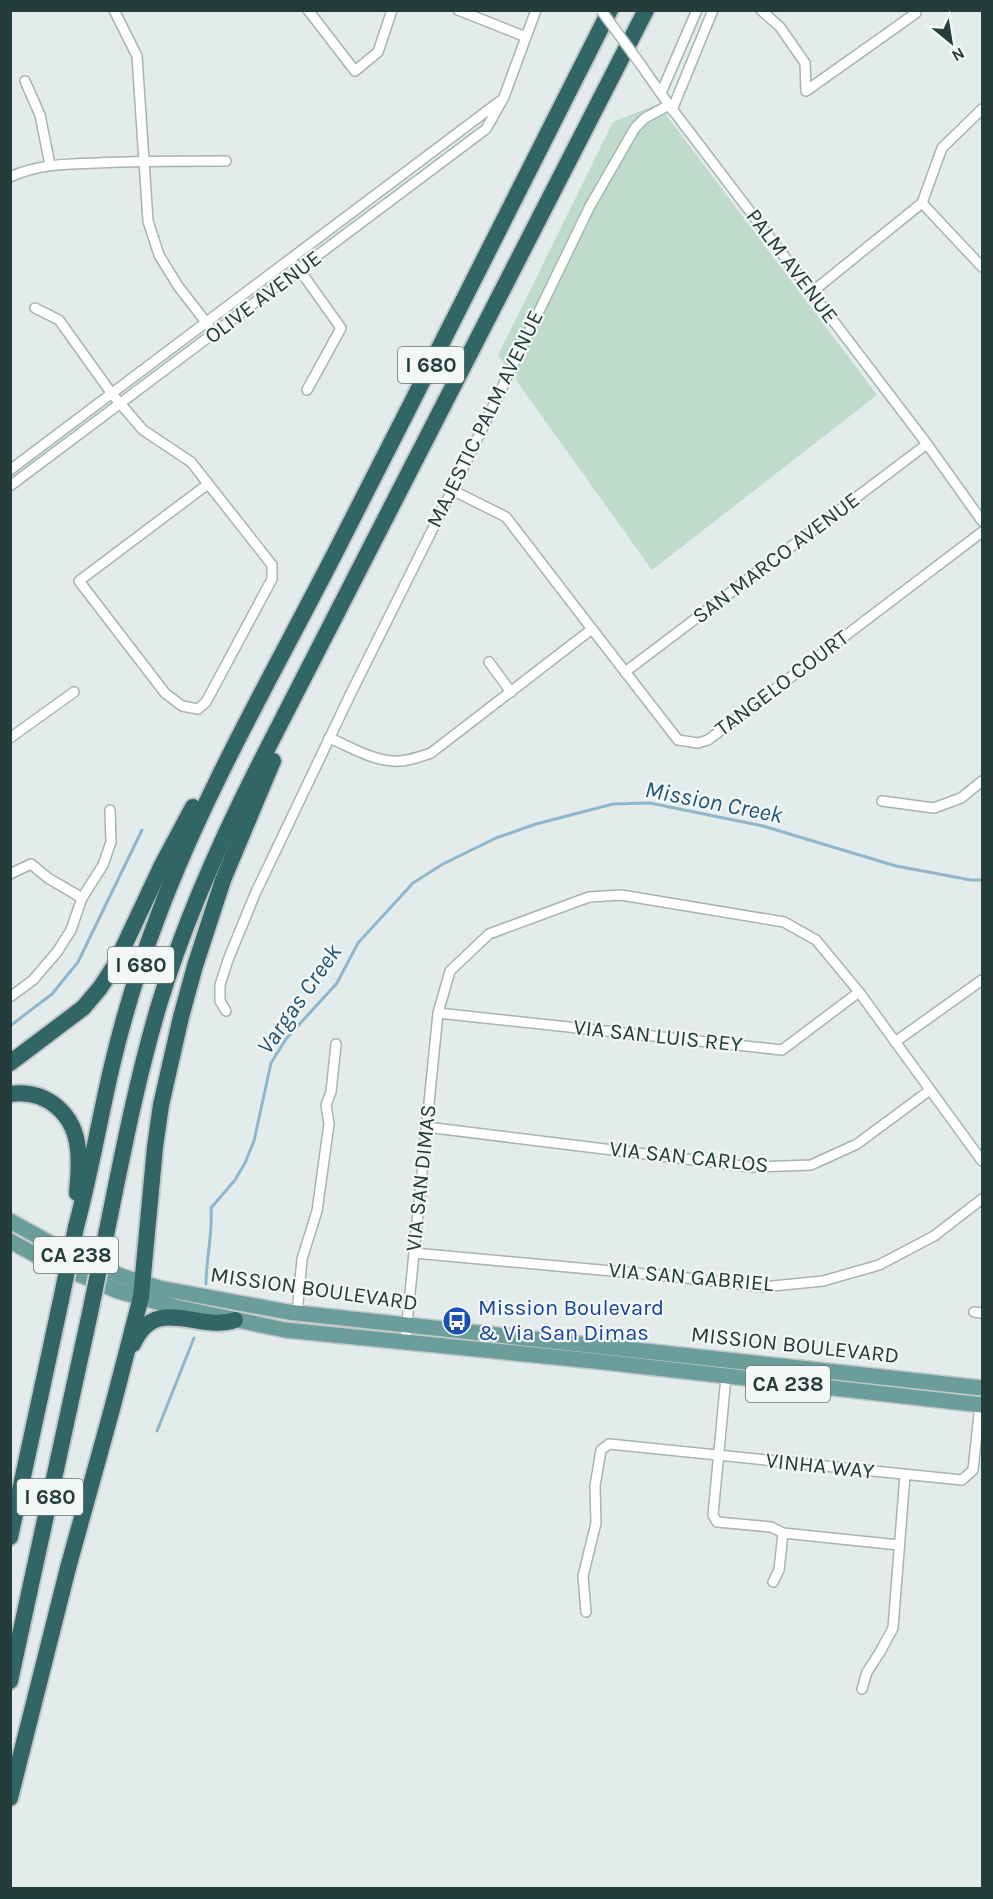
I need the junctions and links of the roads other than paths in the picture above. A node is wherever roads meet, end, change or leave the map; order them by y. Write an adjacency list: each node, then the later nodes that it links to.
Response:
1 (114, 10): 19 (street)
2 (308, 10): 3 (street)
3 (392, 10)
4 (458, 10): 13 (street)
5 (536, 10): 13 (street, OLIVE AVENUE)
6 (601, 10): 15 (street, PALM AVENUE, bridge)
7 (610, 10): 47 (highway, I 680)
8 (646, 10): 42 (highway, I 680)
9 (697, 10): 15 (street)
10 (713, 10): 17 (street)
11 (761, 10): 12 (street)
12 (914, 10)
13 (526, 37): 16 (street, OLIVE AVENUE)
14 (25, 81): 21 (street)
15 (661, 93): 17 (street, PALM AVENUE)
16 (504, 97): 24 (street, OLIVE AVENUE); 26 (street, OLIVE AVENUE)
17 (671, 107): 27 (street, PALM AVENUE); 38 (street, MAJESTIC PALM AVENUE)
18 (982, 109): 23 (street)
19 (145, 161): 20 (street); 21 (street); 29 (street)
20 (226, 161)
21 (50, 165): 22 (street)
22 (10, 177)
23 (922, 203): 25 (street); 27 (street)
24 (292, 259): 26 (street); 29 (street, OLIVE AVENUE)
25 (982, 267)
26 (300, 270): 30 (street, OLIVE AVENUE); 31 (street)
27 (812, 292): 34 (street, PALM AVENUE)
28 (35, 308): 32 (street)
29 (206, 323): 30 (street); 32 (street, OLIVE AVENUE)
30 (214, 333): 33 (street, OLIVE AVENUE)
31 (307, 390)
32 (112, 394): 33 (street); 35 (street, OLIVE AVENUE)
33 (121, 404): 36 (street); 37 (street, OLIVE AVENUE)
34 (927, 444): 39 (street, PALM AVENUE); 44 (street, SAN MARCO AVENUE)
35 (10, 470)
36 (208, 484): 36 (street)
37 (10, 486)
38 (452, 490): 41 (street, TANGELO COURT); 49 (street, MAJESTIC PALM AVENUE)
39 (982, 521)
40 (982, 532): 44 (street, TANGELO COURT)
41 (592, 630): 44 (street, TANGELO COURT); 46 (street)
42 (326, 636): 72 (highway); 88 (highway, I 680, bridge)
43 (489, 662): 46 (street)
44 (625, 672)
45 (74, 692): 48 (street)
46 (511, 692): 49 (street)
47 (250, 718): 62 (highway); 69 (highway, I 680)
48 (10, 738)
49 (329, 738): 58 (street, MAJESTIC PALM AVENUE)
50 (982, 781): 51 (street)
51 (882, 801)
52 (110, 810): 54 (street)
53 (10, 874): 54 (street)
54 (82, 898): 57 (street)
55 (982, 980): 60 (street)
56 (859, 992): 59 (street, VIA SAN LUIS REY); 59 (street, VIA SAN DIMAS); 60 (street, VIA SAN DIMAS)
57 (10, 997)
58 (226, 1011)
59 (438, 1013): 65 (street, VIA SAN DIMAS)
60 (895, 1042): 63 (street, VIA SAN DIMAS)
61 (336, 1044): 73 (street)
62 (10, 1064)
63 (930, 1090): 65 (street, VIA SAN CARLOS); 66 (street, VIA SAN DIMAS)
64 (10, 1095): 69 (highway)
65 (426, 1127): 71 (street, VIA SAN DIMAS)
66 (982, 1161)
67 (982, 1199): 71 (street, VIA SAN GABRIEL)
68 (10, 1221): 72 (main road, MISSION BOULEVARD / CA 238)
69 (76, 1227): 84 (highway, I 680, bridge)
70 (10, 1240): 72 (main road, MISSION BOULEVARD / CA 238)
71 (414, 1253): 75 (street, VIA SAN DIMAS)
72 (142, 1290): 73 (main road, MISSION BOULEVARD / CA 238); 74 (main road, MISSION BOULEVARD / CA 238); 77 (highway)
73 (297, 1314): 75 (main road, MISSION BOULEVARD / CA 238)
74 (235, 1320): 76 (main road, MISSION BOULEVARD / CA 238); 77 (highway)
75 (406, 1326): 76 (street, VIA SAN DIMAS); 79 (main road, MISSION BOULEVARD / CA 238)
76 (405, 1342): 78 (main road, MISSION BOULEVARD / CA 238)
77 (124, 1364): 90 (highway)
78 (726, 1377): 80 (main road, MISSION BOULEVARD / CA 238); 81 (street)
79 (982, 1388)
80 (981, 1405): 82 (street, VINHA WAY)
81 (719, 1456): 82 (street, VINHA WAY); 83 (street); 87 (street, VINHA WAY)
82 (905, 1474): 85 (street)
83 (783, 1533): 85 (street); 86 (street)
84 (10, 1537)
85 (899, 1545): 89 (street)
86 (773, 1582)
87 (586, 1612)
88 (10, 1681)
89 (862, 1689)
90 (10, 1797)

